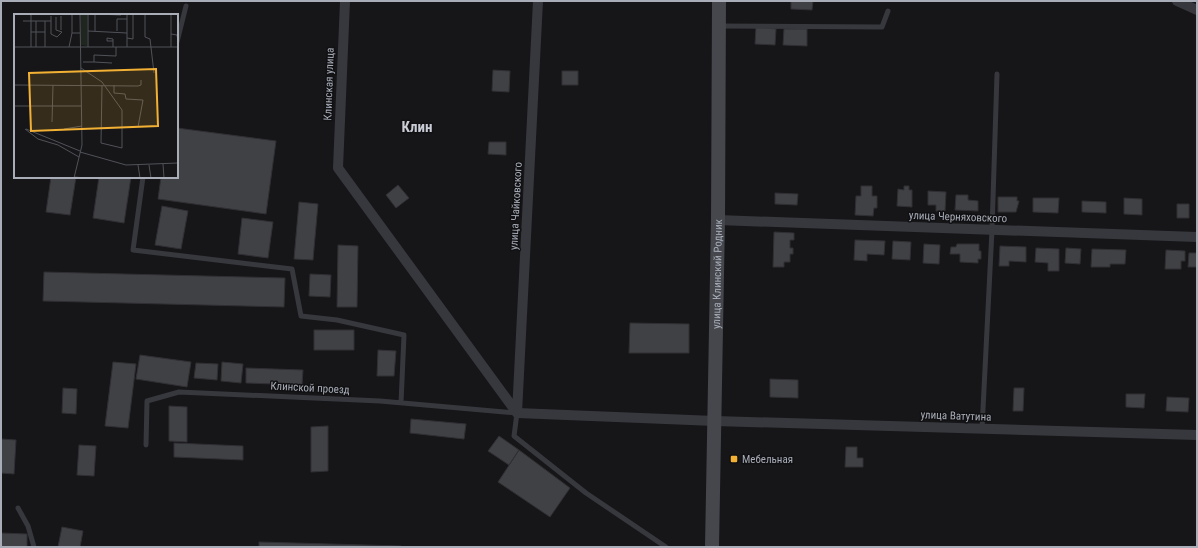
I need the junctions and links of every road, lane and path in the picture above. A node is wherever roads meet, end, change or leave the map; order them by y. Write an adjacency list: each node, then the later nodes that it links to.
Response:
1 (345, 1): 16 (street, Клинская улица)
2 (538, 1): 16 (street, улица Чайковского)
3 (719, 1): 8 (main road, улица Клинский Родник)
4 (1177, 1): 6 (street)
5 (186, 6): 9 (lane)
6 (1197, 10)
7 (888, 11): 8 (lane)
8 (719, 26): 12 (main road, улица Клинский Родник)
9 (178, 38)
10 (997, 74): 13 (lane)
11 (143, 178): 15 (lane)
12 (718, 220): 13 (street, улица Черняховского); 17 (main road, улица Клинский Родник)
13 (992, 230): 14 (street, улица Черняховского); 18 (lane)
14 (1197, 237)
15 (401, 403): 16 (lane, Клинской проезд); 20 (lane, Клинской проезд)
16 (517, 413): 17 (street, улица Ватутина); 23 (lane)
17 (715, 421): 18 (street, улица Ватутина); 24 (main road, улица Клинский Родник)
18 (982, 429): 19 (street, улица Ватутина)
19 (1197, 435)
20 (146, 445)
21 (18, 508): 22 (lane)
22 (34, 547)
23 (666, 547)
24 (712, 547)

